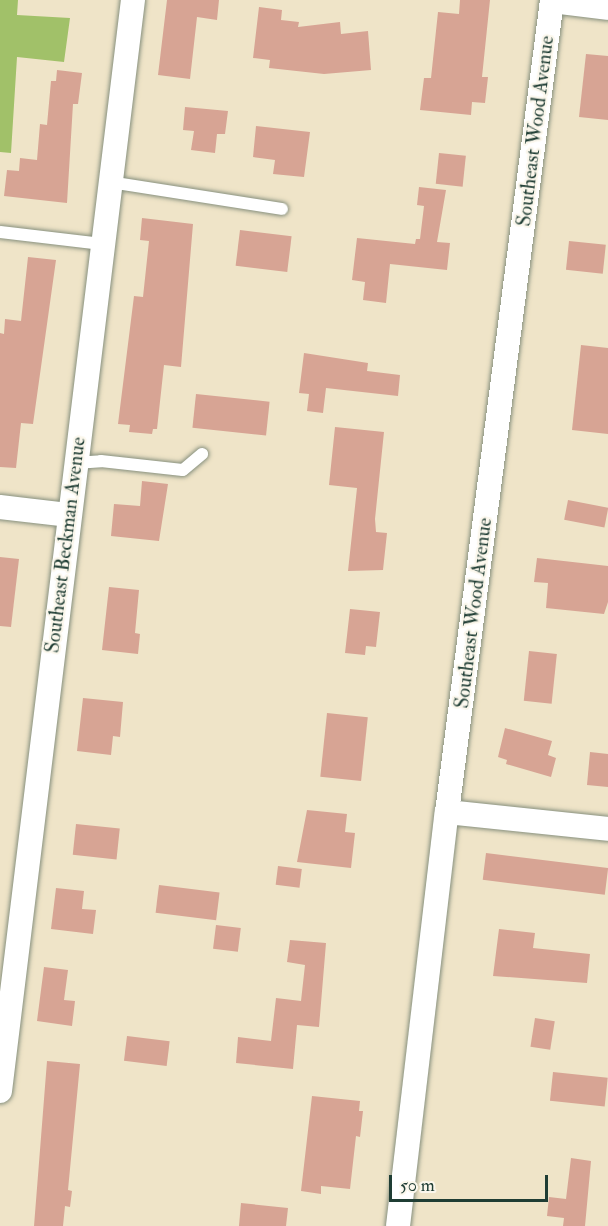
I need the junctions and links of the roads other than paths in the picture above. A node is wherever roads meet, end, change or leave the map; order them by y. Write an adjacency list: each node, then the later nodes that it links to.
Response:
1 (133, 0): 4 (street, Southeast Beckman Avenue)
2 (552, 1): 3 (street); 12 (street, Southeast Wood Avenue)
3 (608, 8)
4 (110, 182): 5 (lane); 7 (street, Southeast Beckman Avenue)
5 (282, 208)
6 (0, 232): 7 (lane)
7 (102, 244): 9 (street, Southeast Beckman Avenue)
8 (202, 454): 9 (lane)
9 (75, 463): 11 (street, Southeast Beckman Avenue)
10 (0, 507): 11 (street)
11 (68, 515): 14 (street, Southeast Beckman Avenue)
12 (447, 812): 13 (street); 15 (street, Southeast Wood Avenue)
13 (608, 829)
14 (0, 1091)
15 (398, 1226)

